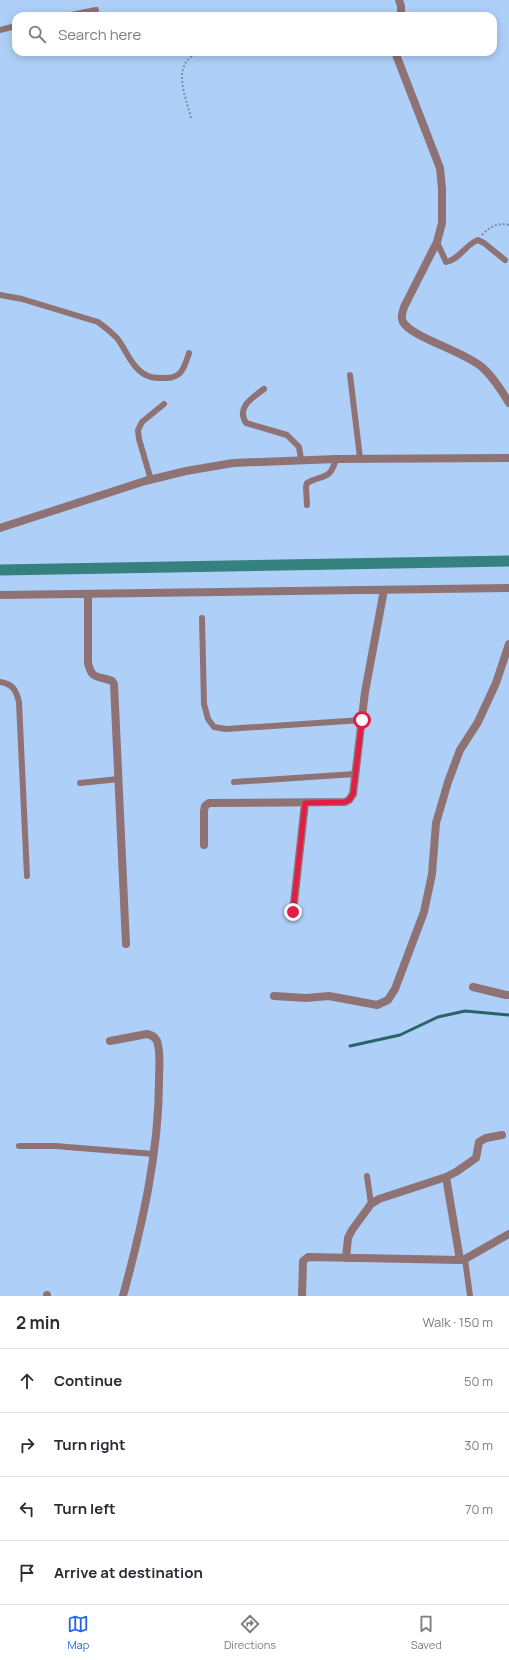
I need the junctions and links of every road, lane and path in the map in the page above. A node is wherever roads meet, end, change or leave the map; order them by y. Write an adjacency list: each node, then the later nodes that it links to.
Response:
1 (399, 0): 4 (street)
2 (96, 10): 3 (lane)
3 (86, 12)
4 (401, 12)
5 (12, 27): 6 (lane)
6 (0, 30)
7 (193, 56): 9 (path)
8 (397, 56): 12 (street)
9 (191, 118)
10 (509, 225): 11 (path)
11 (478, 240): 12 (lane); 13 (lane)
12 (437, 242): 18 (street)
13 (505, 260)
14 (0, 295): 15 (lane)
15 (189, 353)
16 (350, 376): 20 (lane)
17 (264, 389): 22 (lane)
18 (509, 403)
19 (164, 404): 24 (lane)
20 (360, 458): 21 (street); 23 (street)
21 (509, 458)
22 (302, 459): 23 (street); 24 (street)
23 (336, 459): 25 (lane)
24 (151, 480): 26 (street)
25 (307, 505)
26 (0, 528)
27 (509, 588): 28 (street)
28 (384, 590): 29 (street); 34 (street)
29 (88, 594): 30 (street); 36 (street)
30 (0, 595)
31 (202, 618): 34 (lane)
32 (509, 644): 46 (street)
33 (0, 682): 41 (lane)
34 (362, 720): 35 (street)
35 (355, 774): 37 (lane); 39 (street)
36 (119, 779): 38 (lane); 43 (street)
37 (234, 782)
38 (80, 783)
39 (305, 803): 40 (street); 42 (street)
40 (204, 845)
41 (27, 876)
42 (293, 912)
43 (126, 944)
44 (473, 987): 45 (street)
45 (509, 995)
46 (274, 996)
47 (110, 1041): 50 (street)
48 (502, 1135): 52 (street)
49 (19, 1146): 50 (lane)
50 (154, 1154): 57 (street)
51 (367, 1176): 53 (lane)
52 (446, 1177): 53 (street); 56 (street)
53 (371, 1204): 55 (street)
54 (509, 1234): 56 (street)
55 (346, 1258): 56 (street); 58 (street)
56 (462, 1259): 59 (lane)
57 (123, 1296)
58 (302, 1296)
59 (470, 1296)

